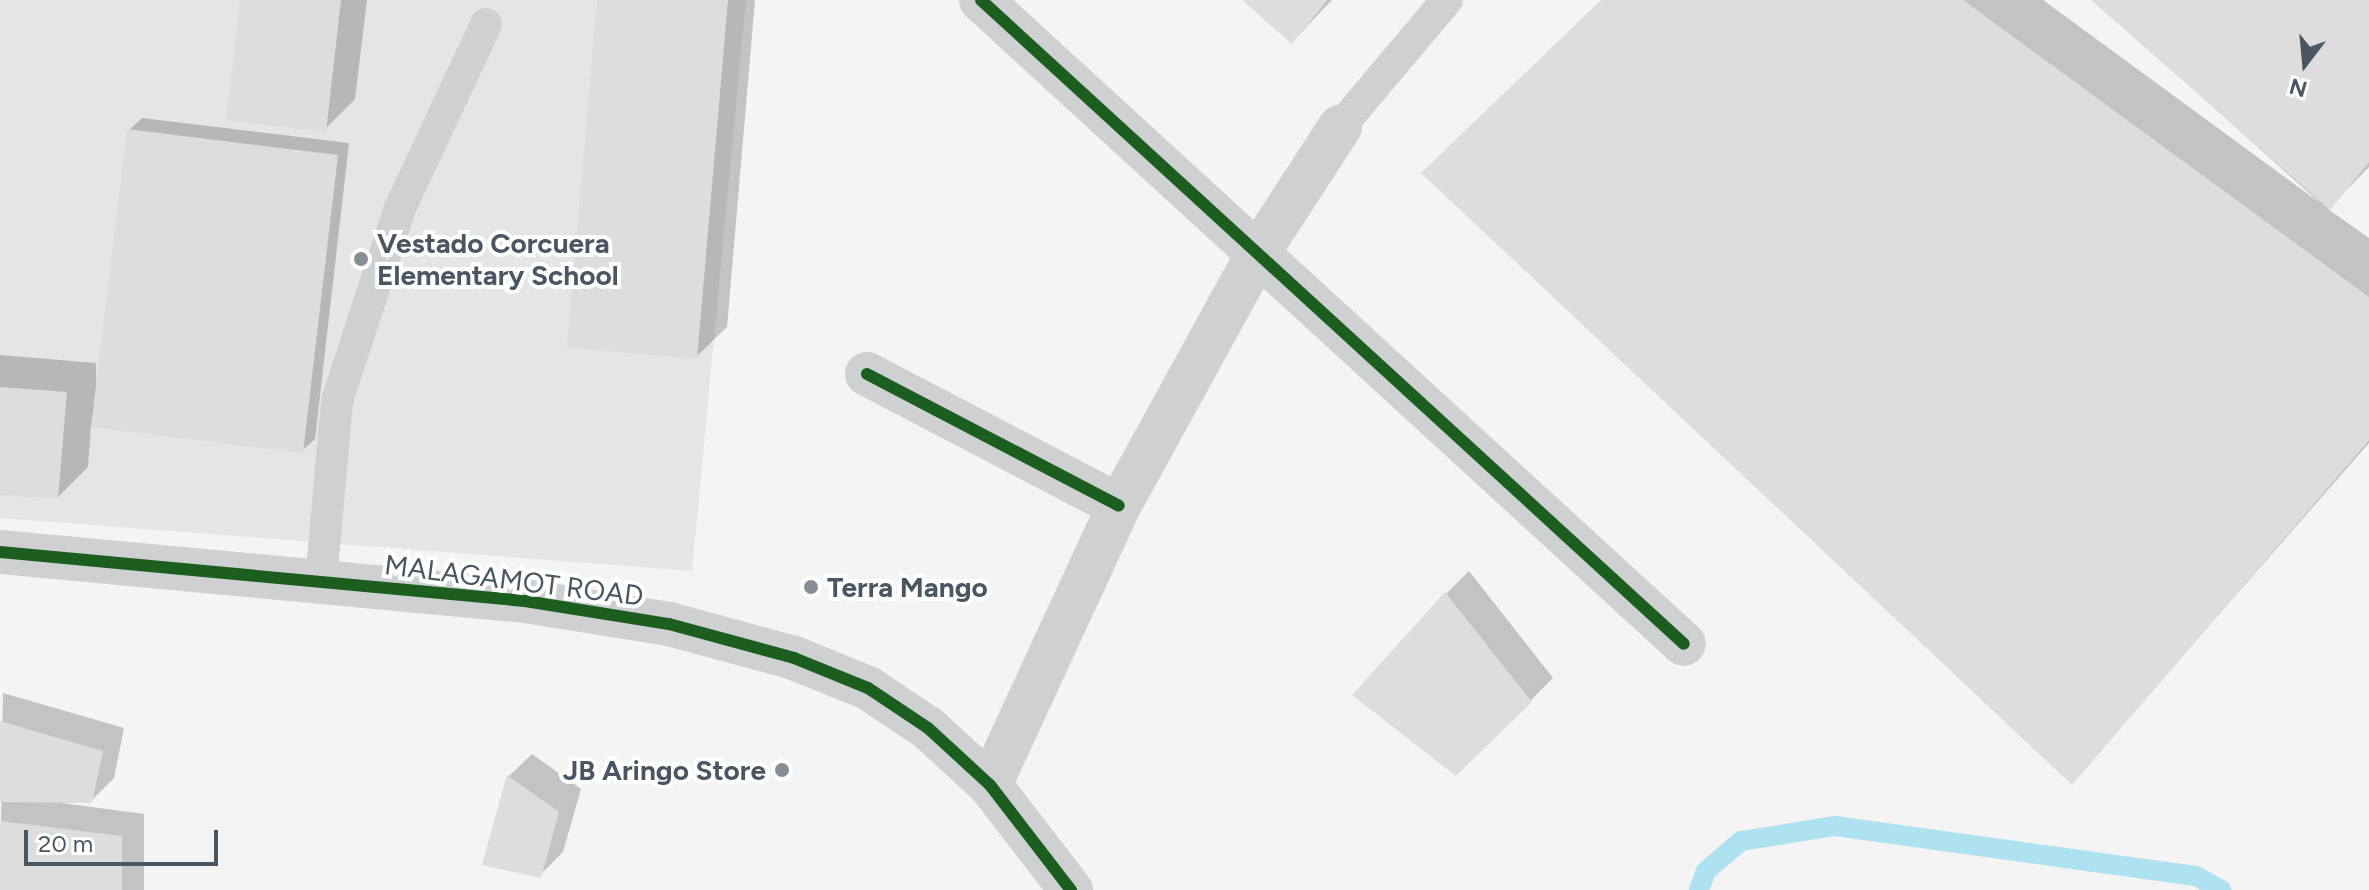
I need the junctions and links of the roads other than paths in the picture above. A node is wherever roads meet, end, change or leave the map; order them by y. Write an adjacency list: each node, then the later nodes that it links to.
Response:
1 (981, 0): 5 (street)
2 (1447, 0): 4 (lane)
3 (486, 24): 9 (lane)
4 (1340, 127): 5 (street)
5 (1260, 250): 7 (street); 10 (street)
6 (867, 374): 7 (street)
7 (1119, 506): 11 (street)
8 (0, 552): 9 (street, MALAGAMOT ROAD)
9 (321, 581): 11 (street, MALAGAMOT ROAD)
10 (1684, 644)
11 (990, 785): 12 (street, MALAGAMOT ROAD)
12 (1071, 890)

